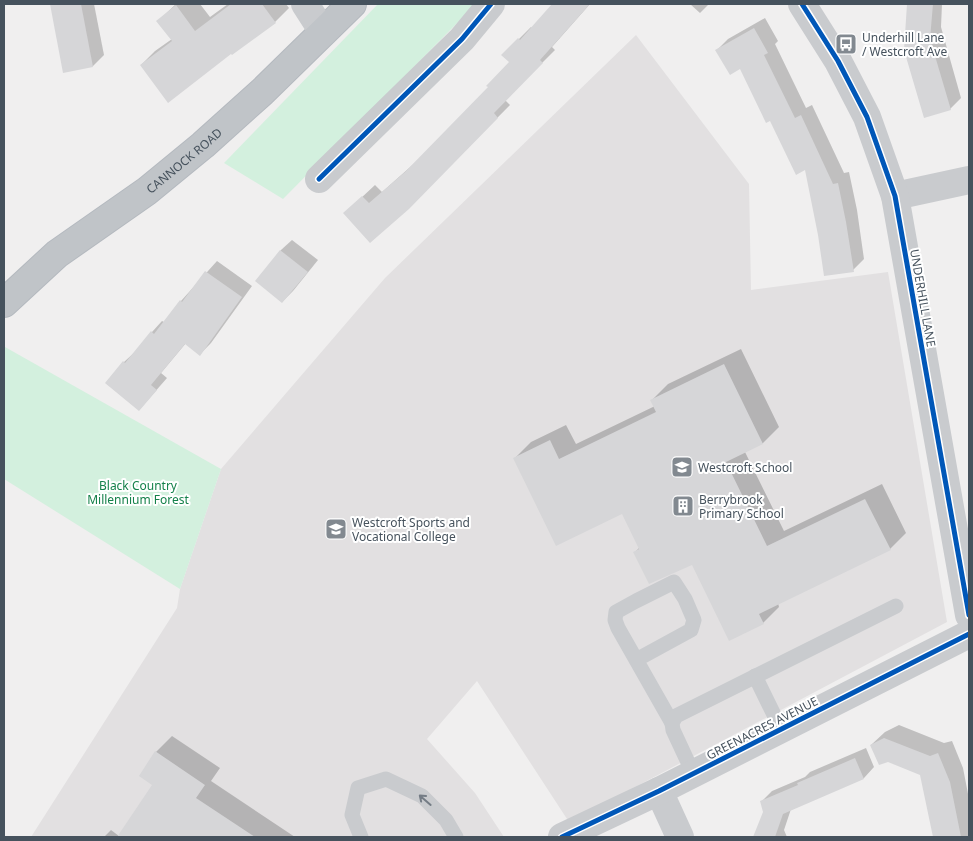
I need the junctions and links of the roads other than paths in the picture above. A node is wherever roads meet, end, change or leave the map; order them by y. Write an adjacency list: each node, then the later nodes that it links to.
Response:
1 (305, 4): 5 (street)
2 (352, 4): 5 (highway, CANNOCK ROAD)
3 (491, 4): 6 (street)
4 (802, 4): 8 (street, UNDERHILL LANE)
5 (324, 32): 9 (highway, CANNOCK ROAD)
6 (320, 179)
7 (969, 180): 8 (street)
8 (895, 196): 11 (street, UNDERHILL LANE)
9 (4, 303)
10 (896, 606): 14 (lane)
11 (969, 615)
12 (969, 634): 16 (street, GREENACRES AVENUE)
13 (636, 660): 13 (lane); 15 (lane)
14 (755, 676): 15 (lane); 16 (lane)
15 (672, 723): 17 (lane)
16 (782, 729): 17 (street, GREENACRES AVENUE)
17 (693, 773): 18 (street, GREENACRES AVENUE)
18 (659, 791): 21 (street, GREENACRES AVENUE); 22 (street)
19 (360, 837): 20 (lane, one-way to 19)
20 (456, 837)
21 (562, 837)
22 (680, 837)

